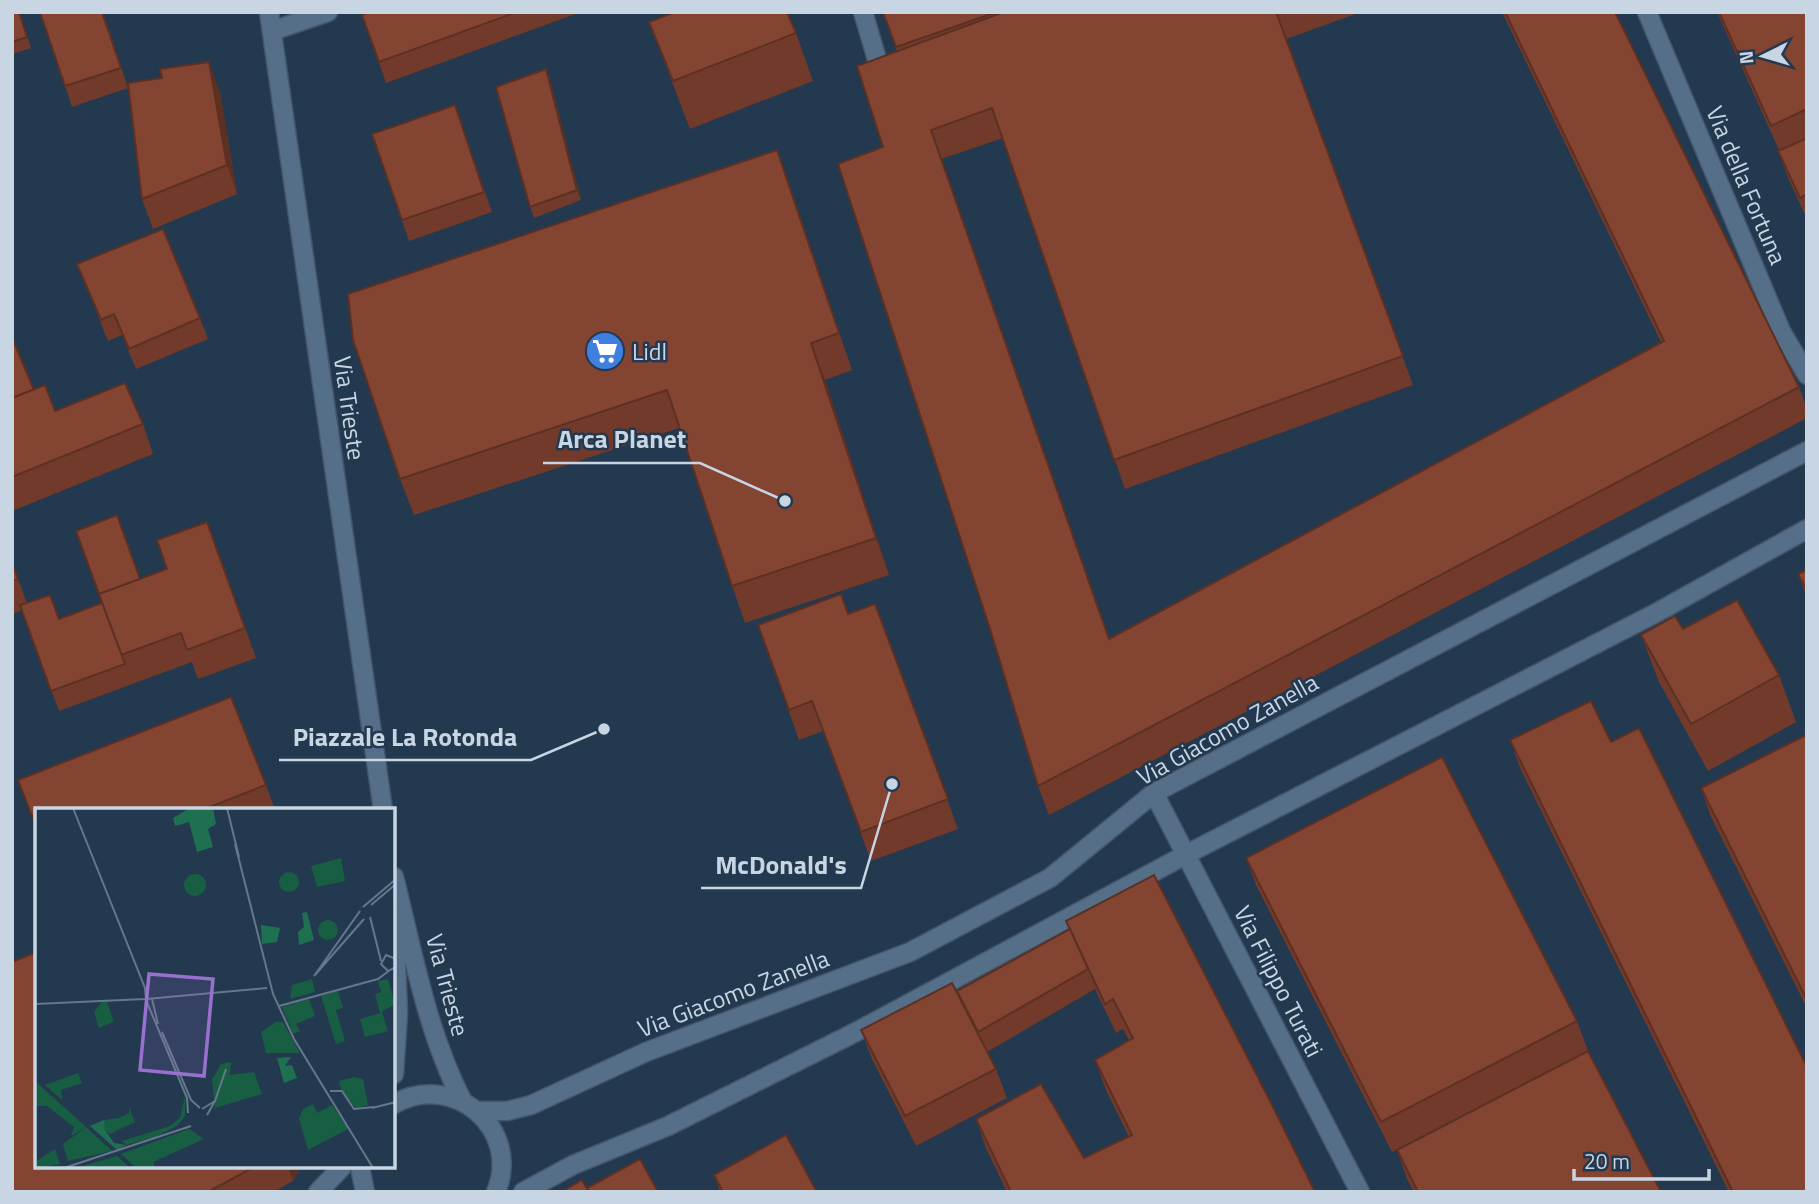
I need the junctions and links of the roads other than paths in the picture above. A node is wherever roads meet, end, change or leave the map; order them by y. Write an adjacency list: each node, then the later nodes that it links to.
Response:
1 (269, 12): 5 (street, Via Trieste)
2 (328, 12): 5 (street)
3 (863, 12): 6 (street)
4 (1647, 12): 7 (street, Via della Fortuna)
5 (272, 31): 11 (street, Via Trieste)
6 (881, 73)
7 (1807, 374)
8 (1807, 451): 10 (street, Via Giacomo Zanella)
9 (1807, 529): 12 (street)
10 (1154, 793): 12 (street, Via Filippo Turati); 17 (street, Via Giacomo Zanella)
11 (383, 808)
12 (1187, 854): 23 (street); 24 (street, Via Filippo Turati)
13 (396, 885): 17 (street, Via Trieste)
14 (396, 964): 15 (street, Via Trieste)
15 (396, 1044)
16 (396, 1103): 17 (street, Via Giacomo Zanella)
17 (469, 1106): 22 (street, Via Trieste)
18 (340, 1169): 20 (street)
19 (359, 1169): 21 (street)
20 (318, 1192)
21 (365, 1192)
22 (496, 1192)
23 (523, 1192)
24 (1360, 1192)

